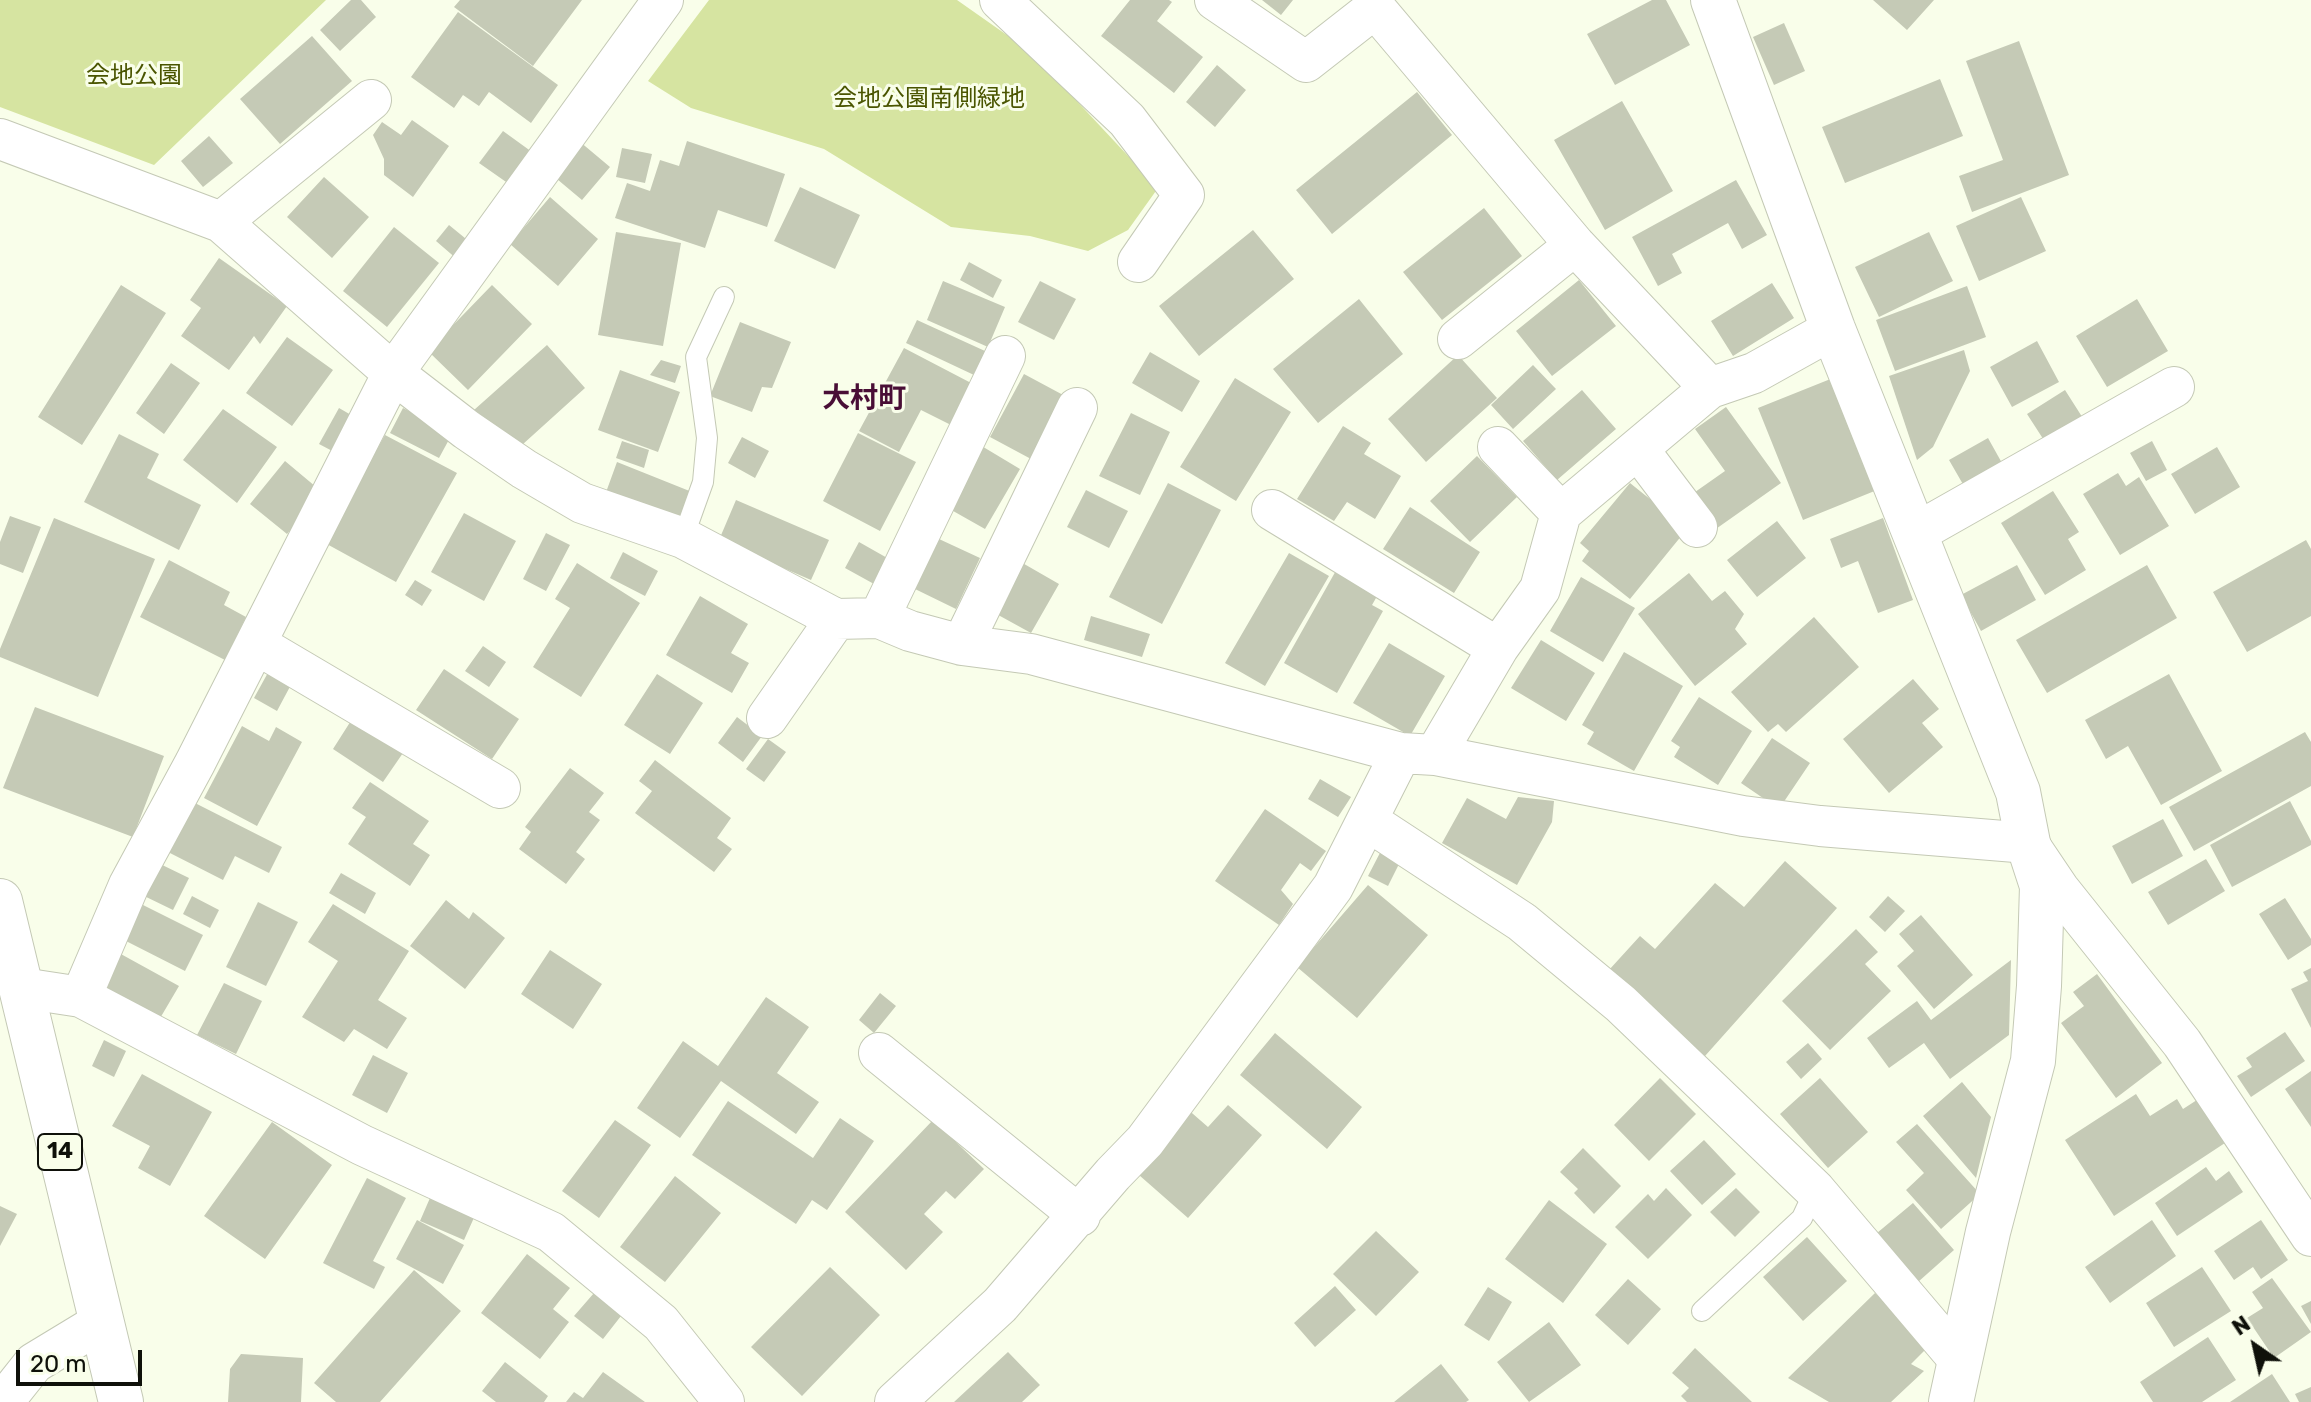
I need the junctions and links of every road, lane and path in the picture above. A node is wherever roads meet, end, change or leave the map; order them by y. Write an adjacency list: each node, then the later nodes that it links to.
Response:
1 (663, 0): 14 (street)
2 (1000, 0): 9 (street)
3 (1215, 0): 8 (street)
4 (1713, 0): 11 (street)
5 (371, 100): 7 (street)
6 (0, 139): 7 (street)
7 (221, 222): 14 (street)
8 (1575, 245): 12 (street); 16 (street)
9 (1138, 262)
10 (724, 297): 24 (lane)
11 (1833, 329): 16 (street); 23 (street)
12 (1458, 339)
13 (1005, 356): 25 (street)
14 (393, 373): 24 (street); 27 (street)
15 (2174, 387): 23 (street)
16 (1710, 388): 19 (street)
17 (1077, 408): 28 (street)
18 (1498, 447): 21 (street)
19 (1638, 449): 21 (street); 22 (street)
20 (1272, 510): 29 (street)
21 (1561, 513): 29 (street)
22 (1697, 527)
23 (1916, 533): 34 (street)
24 (683, 538): 26 (street)
25 (879, 618): 26 (street); 28 (street)
26 (836, 619): 30 (street)
27 (256, 644): 32 (street); 37 (street)
28 (962, 645): 31 (street)
29 (1498, 648): 31 (street)
30 (767, 718)
31 (1418, 754): 33 (street); 34 (street)
32 (500, 788)
33 (1368, 821): 39 (street); 40 (street)
34 (2028, 843): 41 (street); 44 (street)
35 (0, 901): 36 (street, 14)
36 (22, 988): 37 (street); 43 (street, 14)
37 (81, 997): 47 (street)
38 (879, 1053): 40 (street)
39 (1815, 1190): 42 (lane); 44 (street)
40 (1080, 1216): 48 (street)
41 (2311, 1236)
42 (1702, 1311)
43 (100, 1323): 45 (street); 46 (street, 14)
44 (1956, 1382)
45 (3, 1402)
46 (121, 1402)
47 (724, 1402)
48 (895, 1402)

